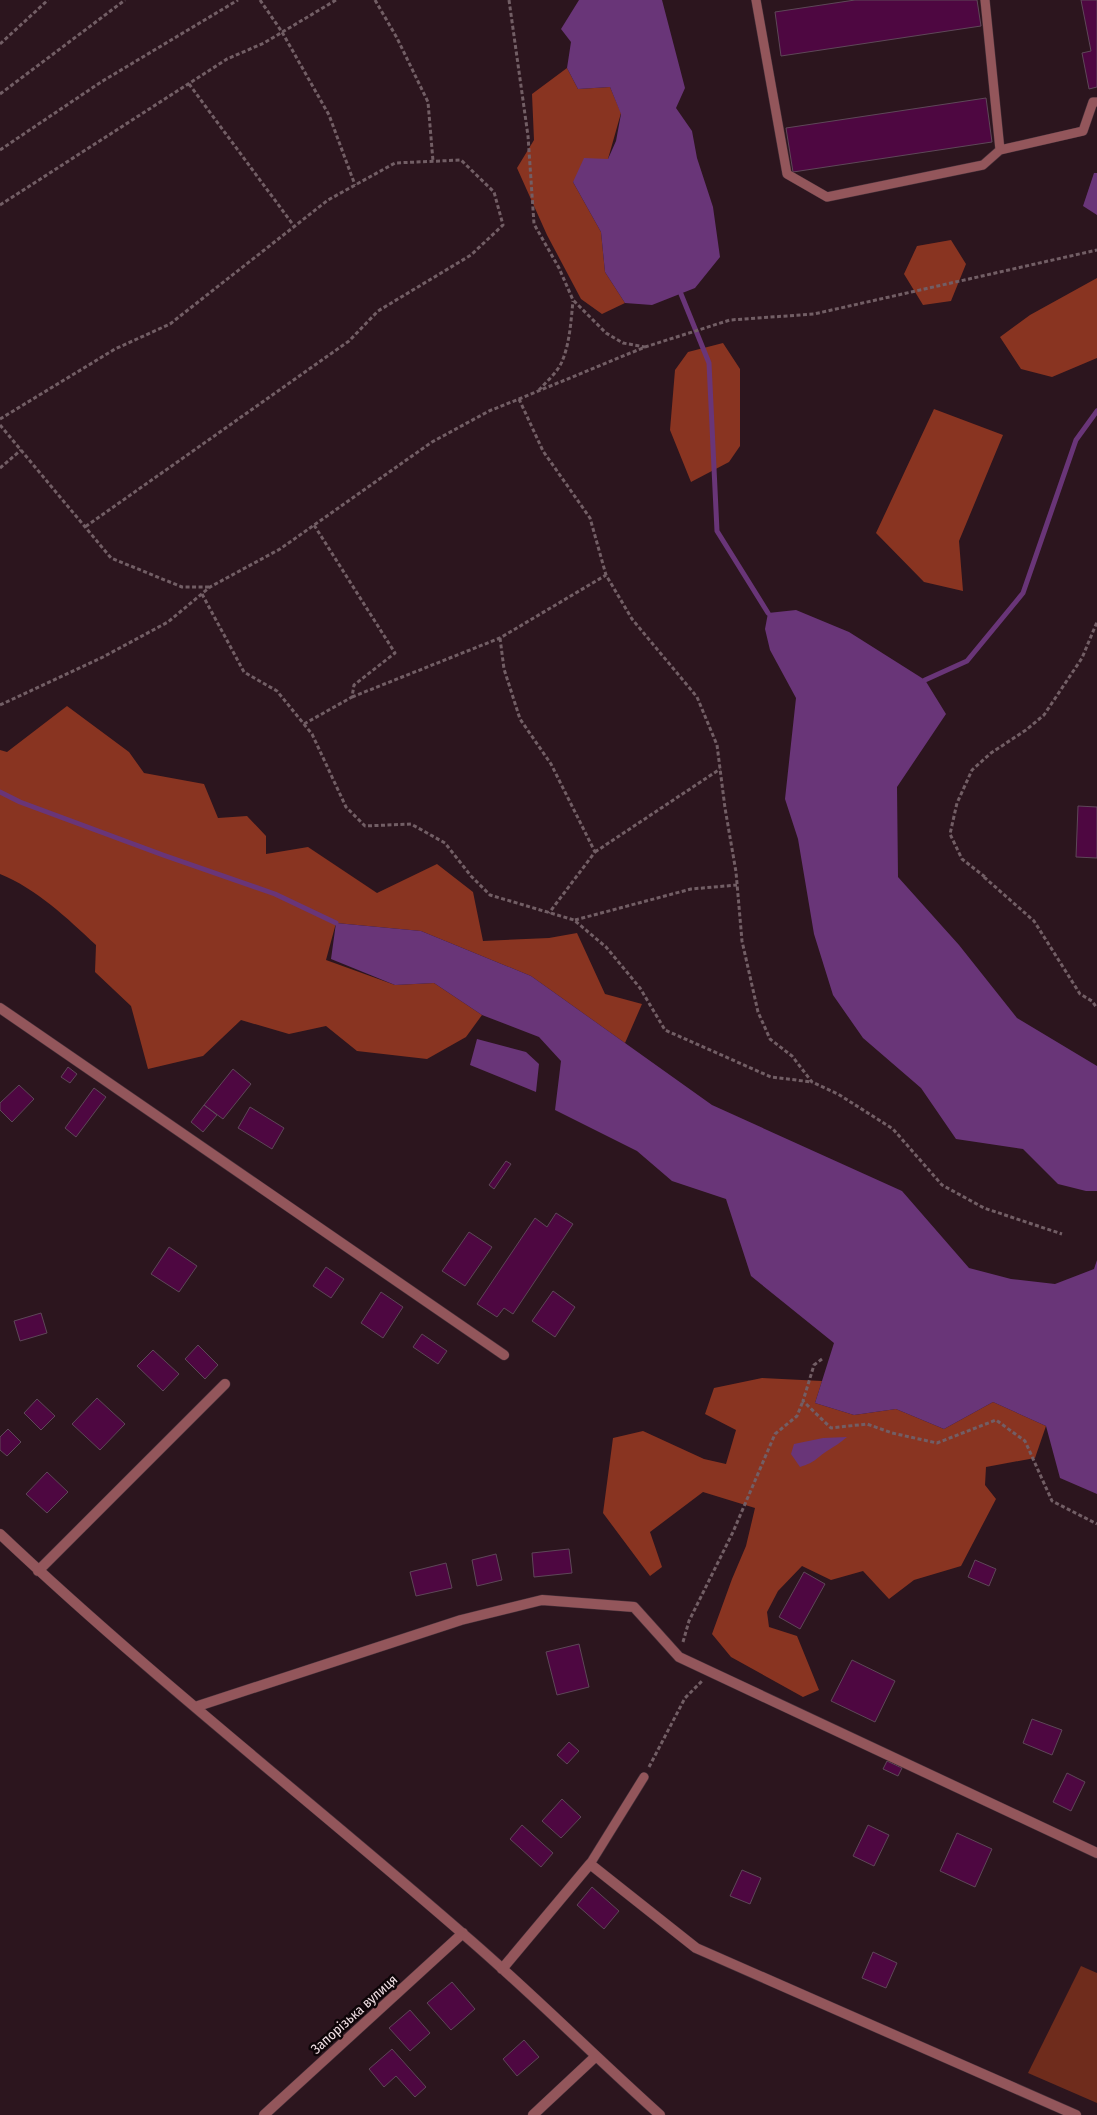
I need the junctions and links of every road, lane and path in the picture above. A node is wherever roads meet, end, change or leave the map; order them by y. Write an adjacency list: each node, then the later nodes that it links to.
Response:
1 (48, 0): 13 (path)
2 (125, 0): 15 (path)
3 (238, 0): 17 (path)
4 (260, 0): 12 (path)
5 (326, 0): 11 (path)
6 (336, 0): 11 (path)
7 (375, 0): 19 (path)
8 (509, 0): 24 (path)
9 (756, 0): 18 (lane)
10 (985, 0): 18 (lane)
11 (325, 7): 12 (path)
12 (282, 32): 14 (path); 20 (path)
13 (0, 44)
14 (189, 84): 21 (path); 22 (path)
15 (0, 94)
16 (1097, 102): 18 (lane)
17 (0, 150)
18 (1000, 150)
19 (433, 161): 20 (path); 33 (path)
20 (355, 185): 22 (path)
21 (0, 205)
22 (294, 226): 28 (path)
23 (1097, 250): 25 (path)
24 (573, 300): 25 (path); 26 (path)
25 (645, 347): 26 (path)
26 (537, 392): 27 (path)
27 (519, 399): 32 (path); 34 (path)
28 (0, 419)
29 (0, 424): 30 (path)
30 (21, 450): 31 (path); 33 (path)
31 (0, 468)
32 (314, 525): 35 (path); 39 (path)
33 (85, 527): 35 (path)
34 (606, 575): 38 (path); 42 (path)
35 (210, 587): 36 (path)
36 (202, 594): 40 (path); 41 (path)
37 (1097, 622): 48 (path)
38 (500, 638): 39 (path); 43 (path)
39 (352, 697): 41 (path)
40 (0, 705)
41 (304, 724): 45 (path)
42 (720, 769): 43 (path); 44 (path)
43 (595, 852): 45 (path)
44 (737, 885): 46 (path); 49 (path)
45 (549, 913): 46 (path)
46 (574, 920): 49 (path)
47 (0, 1008): 51 (street)
48 (1097, 1008)
49 (812, 1082): 50 (path)
50 (1062, 1234)
51 (504, 1355)
52 (822, 1359): 54 (path)
53 (225, 1384): 57 (street)
54 (802, 1401): 55 (path); 58 (path)
55 (1097, 1524)
56 (0, 1534): 57 (street)
57 (38, 1570): 60 (street)
58 (678, 1657): 59 (street); 60 (street)
59 (711, 1672): 61 (path); 62 (street)
60 (195, 1707): 64 (street)
61 (644, 1777): 63 (lane)
62 (1097, 1853)
63 (590, 1864): 65 (street); 70 (street)
64 (463, 1933): 65 (street); 67 (street, Запорізька вулиця)
65 (502, 1968): 66 (street)
66 (595, 2057): 68 (street); 69 (street)
67 (264, 2115)
68 (533, 2115)
69 (660, 2115)
70 (1076, 2115)

